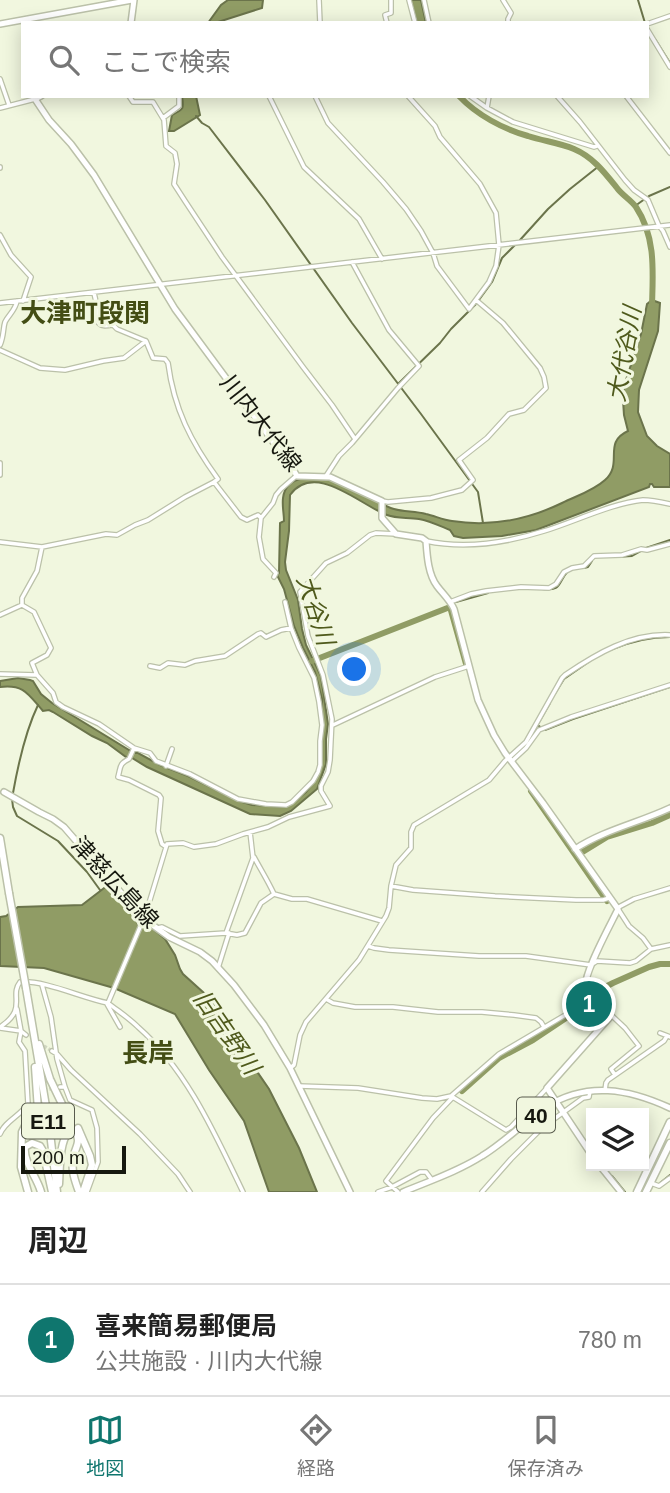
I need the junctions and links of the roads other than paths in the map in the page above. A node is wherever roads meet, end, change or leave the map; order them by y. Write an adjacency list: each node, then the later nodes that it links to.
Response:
1 (133, 0): 8 (main road); 15 (main road)
2 (318, 0): 9 (street)
3 (391, 0): 10 (street)
4 (409, 0): 11 (street)
5 (424, 0): 12 (street)
6 (503, 0): 13 (street)
7 (670, 16): 14 (street)
8 (131, 21)
9 (320, 21)
10 (386, 21)
11 (414, 21)
12 (429, 21)
13 (508, 21)
14 (649, 23)
15 (0, 24)
16 (649, 33): 17 (street)
17 (670, 67)
18 (0, 79): 29 (street)
19 (38, 98): 29 (street); 44 (main road, 川内大代線)
20 (130, 98): 32 (street)
21 (179, 98): 32 (street)
22 (270, 98): 41 (street)
23 (316, 98): 40 (street)
24 (410, 98): 38 (street)
25 (473, 98): 31 (street)
26 (489, 98): 31 (street)
27 (559, 98): 33 (street)
28 (628, 98): 34 (street)
29 (9, 105): 30 (street)
30 (0, 107)
31 (487, 107): 33 (street)
32 (163, 118): 43 (street)
33 (598, 146): 36 (street)
34 (670, 153)
35 (670, 225): 36 (street)
36 (657, 227): 38 (street); 39 (street)
37 (0, 235): 46 (street)
38 (499, 245): 40 (street); 47 (street)
39 (670, 247)
40 (433, 253): 41 (street); 47 (street)
41 (382, 259): 42 (street)
42 (352, 262): 43 (street); 52 (street)
43 (236, 276): 44 (street); 52 (street)
44 (161, 285): 45 (street); 55 (main road, 川内大代線)
45 (94, 293): 46 (street); 50 (street)
46 (23, 300): 48 (street)
47 (476, 300): 58 (street)
48 (17, 301): 49 (street); 51 (street)
49 (0, 303)
50 (146, 341): 51 (street); 57 (street)
51 (0, 347)
52 (355, 439): 56 (street)
53 (0, 463): 54 (street)
54 (0, 475)
55 (295, 477): 56 (main road, 川内大代線); 60 (street)
56 (326, 477): 58 (main road, 川内大代線)
57 (214, 482): 60 (street); 65 (street)
58 (382, 502): 61 (main road)
59 (670, 504): 62 (street)
60 (261, 518): 66 (street)
61 (396, 534): 62 (main road); 78 (street)
62 (426, 541): 68 (main road)
63 (0, 542): 65 (street)
64 (670, 544): 68 (street)
65 (42, 547): 69 (street)
66 (274, 577)
67 (285, 602): 71 (street)
68 (450, 602): 74 (main road)
69 (22, 605): 70 (street); 76 (street)
70 (0, 615)
71 (291, 628): 73 (street); 82 (street)
72 (670, 635): 81 (street)
73 (150, 666)
74 (470, 666): 78 (street); 81 (main road)
75 (0, 674): 76 (street)
76 (37, 675): 79 (street)
77 (670, 685): 81 (street)
78 (332, 725): 85 (street)
79 (134, 749): 82 (street); 87 (street)
80 (172, 749): 82 (street)
81 (509, 760): 88 (main road); 90 (street)
82 (166, 766)
83 (4, 792): 95 (main road, 津慈広島線)
84 (670, 808): 88 (main road)
85 (250, 832): 87 (street); 89 (street)
86 (0, 838): 105 (highway, E11, bridge)
87 (165, 846): 95 (street)
88 (575, 849): 93 (main road)
89 (253, 855): 92 (street); 98 (street)
90 (393, 887): 93 (street); 96 (street)
91 (670, 888): 94 (street)
92 (274, 894): 96 (street); 98 (street)
93 (607, 899): 94 (main road)
94 (618, 909): 101 (street); 102 (main road)
95 (142, 921): 97 (main road, 津慈広島線); 108 (street)
96 (382, 921): 100 (street)
97 (158, 928): 98 (street); 103 (main road, 津慈広島線)
98 (228, 933): 103 (street)
99 (670, 945): 101 (street)
100 (369, 946): 102 (street); 107 (street)
101 (651, 949): 102 (street)
102 (592, 964): 106 (main road)
103 (218, 968): 120 (main road, 津慈広島線)
104 (42, 984): 108 (street); 109 (street); 119 (street)
105 (27, 991): 118 (highway, E11); 130 (highway)
106 (589, 992): 110 (main road); 113 (street)
107 (326, 999): 113 (street); 120 (street)
108 (107, 1002): 112 (street); 148 (street)
109 (17, 1007): 111 (street); 114 (street)
110 (609, 1013): 122 (street); 125 (main road)
111 (0, 1027): 114 (street)
112 (120, 1027)
113 (544, 1027): 128 (street)
114 (21, 1031): 116 (street); 135 (street)
115 (660, 1034): 117 (street)
116 (26, 1035)
117 (668, 1036): 122 (street)
118 (36, 1050): 143 (highway); 145 (highway, E11)
119 (54, 1052): 121 (street); 123 (street)
120 (290, 1068): 124 (main road, 津慈広島線)
121 (71, 1070): 123 (street); 147 (street)
122 (615, 1076): 126 (street)
123 (64, 1080): 146 (street)
124 (299, 1086): 128 (street); 149 (main road, 津慈広島線)
125 (547, 1088): 128 (street); 129 (main road)
126 (605, 1090): 127 (main road, 40); 131 (main road, 40)
127 (590, 1091): 129 (main road, 40); 132 (street)
128 (452, 1097): 142 (street)
129 (556, 1101): 132 (main road); 140 (main road, 40)
130 (62, 1104)
131 (670, 1108)
132 (563, 1111): 137 (main road); 152 (street)
133 (670, 1122): 154 (highway)
134 (78, 1128): 146 (highway)
135 (0, 1134)
136 (670, 1143): 141 (highway)
137 (586, 1146)
138 (604, 1171): 153 (main road)
139 (670, 1178): 141 (street)
140 (432, 1180): 142 (street); 151 (main road, 40)
141 (651, 1183): 155 (highway)
142 (393, 1187): 150 (street); 151 (street)
143 (28, 1192)
144 (40, 1192): 145 (highway)
145 (56, 1192): 146 (highway)
146 (83, 1192)
147 (190, 1192)
148 (243, 1192)
149 (350, 1192)
150 (378, 1192)
151 (400, 1192)
152 (482, 1192)
153 (621, 1192)
154 (637, 1192)
155 (646, 1192)

